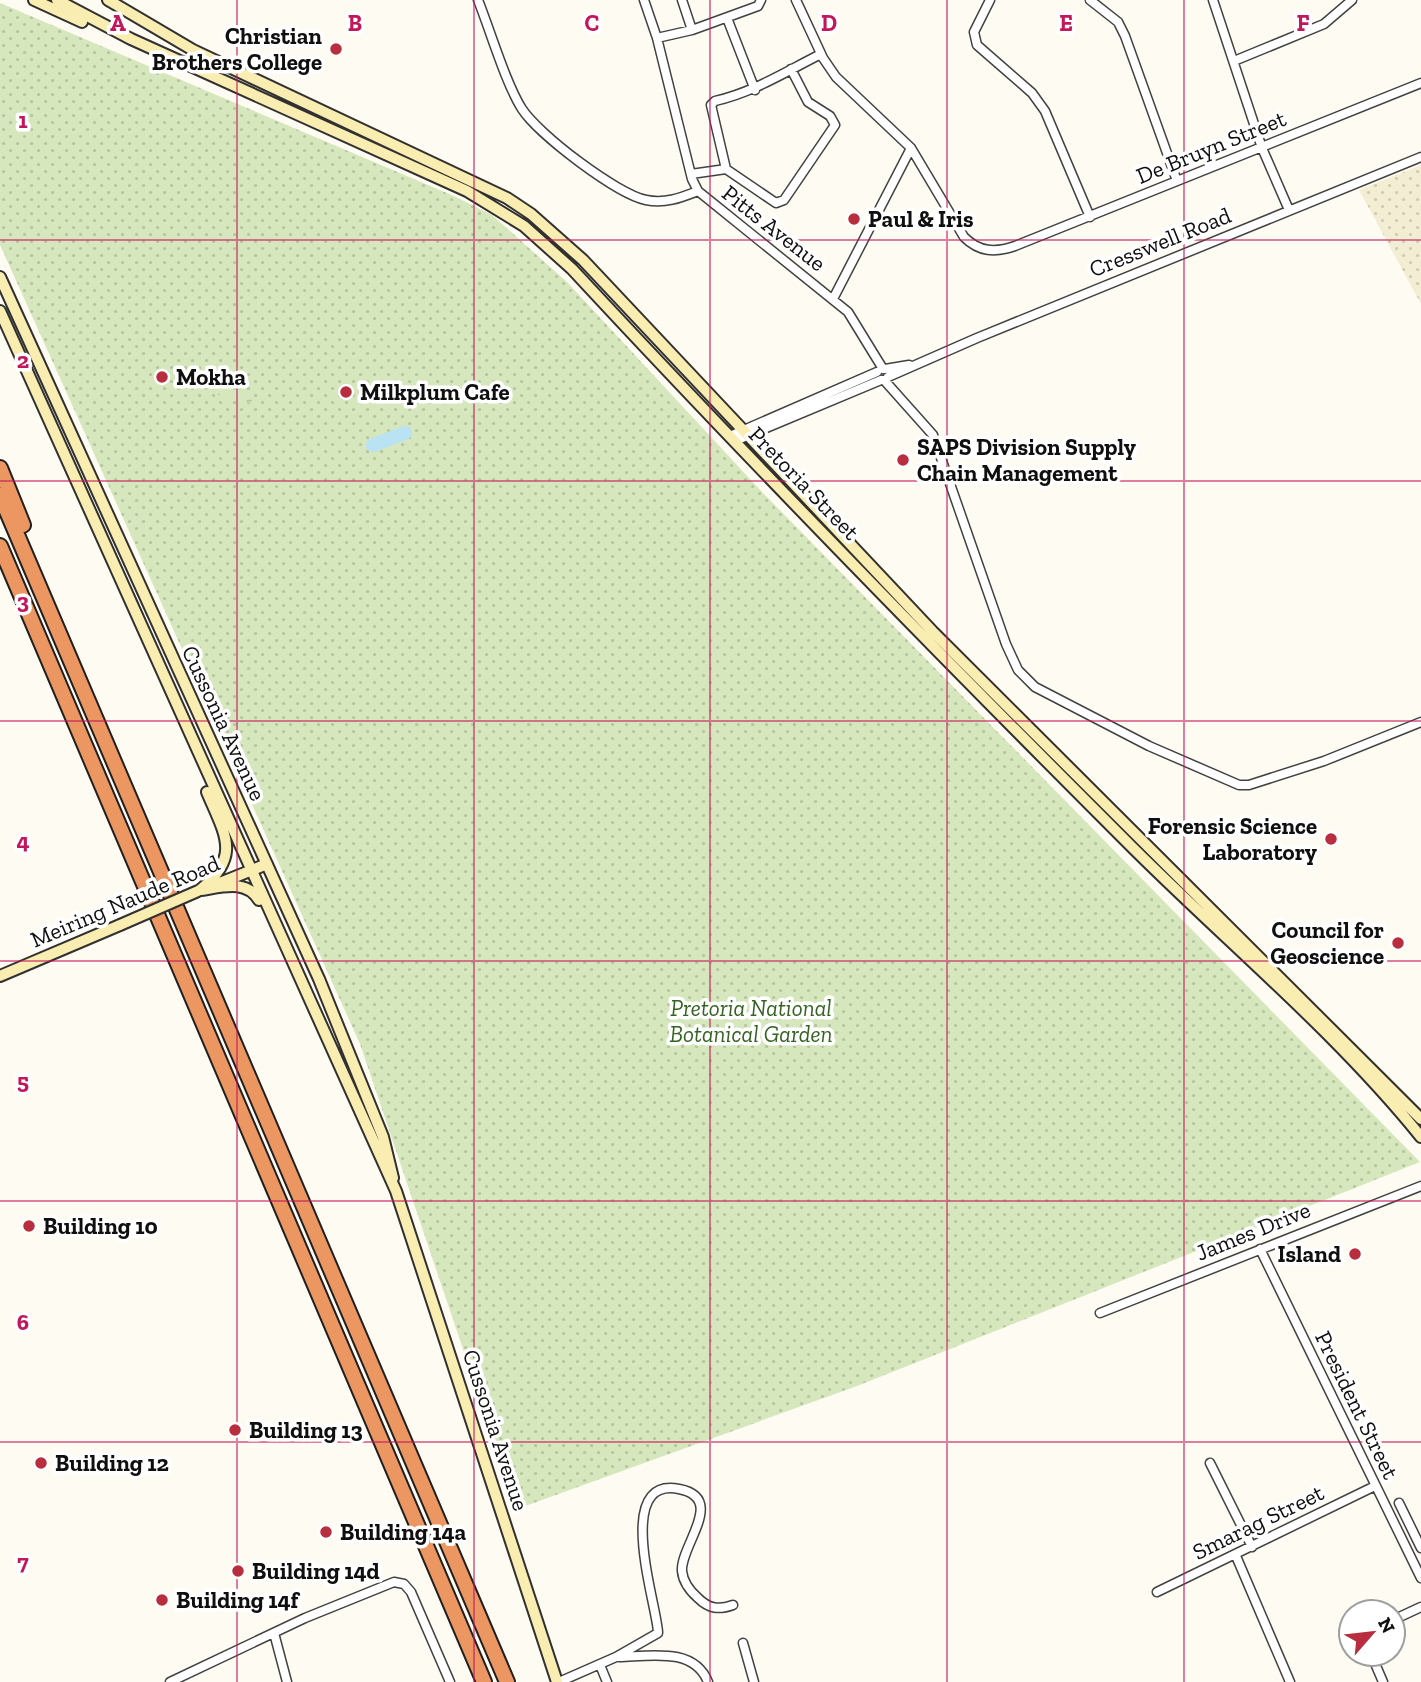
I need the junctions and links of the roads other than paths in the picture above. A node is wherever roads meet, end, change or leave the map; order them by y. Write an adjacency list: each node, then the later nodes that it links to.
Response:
1 (34, 0): 16 (main road)
2 (57, 0): 16 (main road, Pretoria Street)
3 (108, 0): 35 (main road, Pretoria Street)
4 (478, 0): 28 (street)
5 (644, 0): 15 (street, Pitts Avenue)
6 (682, 0): 14 (street)
7 (761, 0): 13 (street)
8 (796, 0): 17 (street, De Bruyn Street)
9 (990, 0): 30 (street)
10 (1090, 0): 27 (street)
11 (1213, 0): 18 (street)
12 (1352, 0): 18 (street)
13 (727, 18): 14 (street); 21 (street)
14 (692, 30): 15 (street)
15 (657, 38): 26 (street, Pitts Avenue)
16 (131, 39): 36 (main road, Pretoria Street)
17 (821, 54): 19 (street); 22 (street, De Bruyn Street)
18 (1234, 61): 23 (street)
19 (791, 69): 21 (street); 25 (street)
20 (1421, 83): 23 (street, De Bruyn Street)
21 (755, 90): 25 (street)
22 (911, 148): 30 (street, De Bruyn Street); 32 (street)
23 (1262, 148): 27 (street, De Bruyn Street); 29 (street)
24 (1421, 157): 29 (street, Cresswell Road)
25 (726, 169): 26 (street)
26 (691, 174): 28 (street, Pitts Avenue)
27 (1177, 181): 30 (street, De Bruyn Street)
28 (698, 191): 32 (street, Pitts Avenue)
29 (1289, 210): 34 (street, Cresswell Road)
30 (1090, 217)
31 (0, 277): 44 (main road, Cussonia Avenue)
32 (833, 299): 34 (street, Pitts Avenue)
33 (0, 311): 43 (main road, Cussonia Avenue)
34 (882, 374): 35 (street, Cresswell Road); 42 (street)
35 (747, 432): 36 (street, Cresswell Road); 50 (main road, Pretoria Street)
36 (732, 439): 51 (main road, Pretoria Street)
37 (0, 468): 48 (highway)
38 (0, 495): 48 (highway)
39 (0, 546): 41 (highway)
40 (0, 555): 41 (highway)
41 (38, 635): 76 (highway)
42 (1421, 722)
43 (203, 765): 45 (main road, Cussonia Avenue); 46 (main road)
44 (267, 864): 45 (main road, Meiring Naude Road); 53 (main road, Cussonia Avenue)
45 (250, 872): 46 (main road, Meiring Naude Road); 47 (main road, Cussonia Avenue)
46 (199, 890): 47 (main road); 49 (main road, Meiring Naude Road, bridge)
47 (275, 927): 53 (main road, Cussonia Avenue)
48 (188, 939): 77 (highway)
49 (0, 976)
50 (1421, 1119)
51 (1421, 1137)
52 (1421, 1186): 54 (street, James Drive)
53 (396, 1191): 78 (main road, Cussonia Avenue)
54 (1260, 1249): 55 (street, James Drive); 57 (street, President Street)
55 (1100, 1313)
56 (1210, 1462): 61 (street)
57 (1375, 1486): 60 (street, President Street); 61 (street, Smarag Street)
58 (1399, 1503): 59 (street)
59 (1419, 1537): 60 (street); 62 (street)
60 (1405, 1546): 64 (street, President Street)
61 (1252, 1547): 63 (street, Smarag Street)
62 (1421, 1548)
63 (1236, 1556): 65 (street, Smarag Street); 72 (street)
64 (1421, 1578)
65 (1157, 1592)
66 (733, 1605): 69 (street)
67 (274, 1633): 73 (street); 74 (street); 75 (street)
68 (743, 1643): 81 (street)
69 (616, 1657): 70 (street); 80 (street)
70 (600, 1665): 71 (street); 79 (street)
71 (579, 1678): 78 (street)
72 (1286, 1681)
73 (170, 1682)
74 (287, 1682)
75 (450, 1682)
76 (484, 1682)
77 (508, 1682)
78 (558, 1682)
79 (607, 1682)
80 (708, 1682)
81 (754, 1682)

